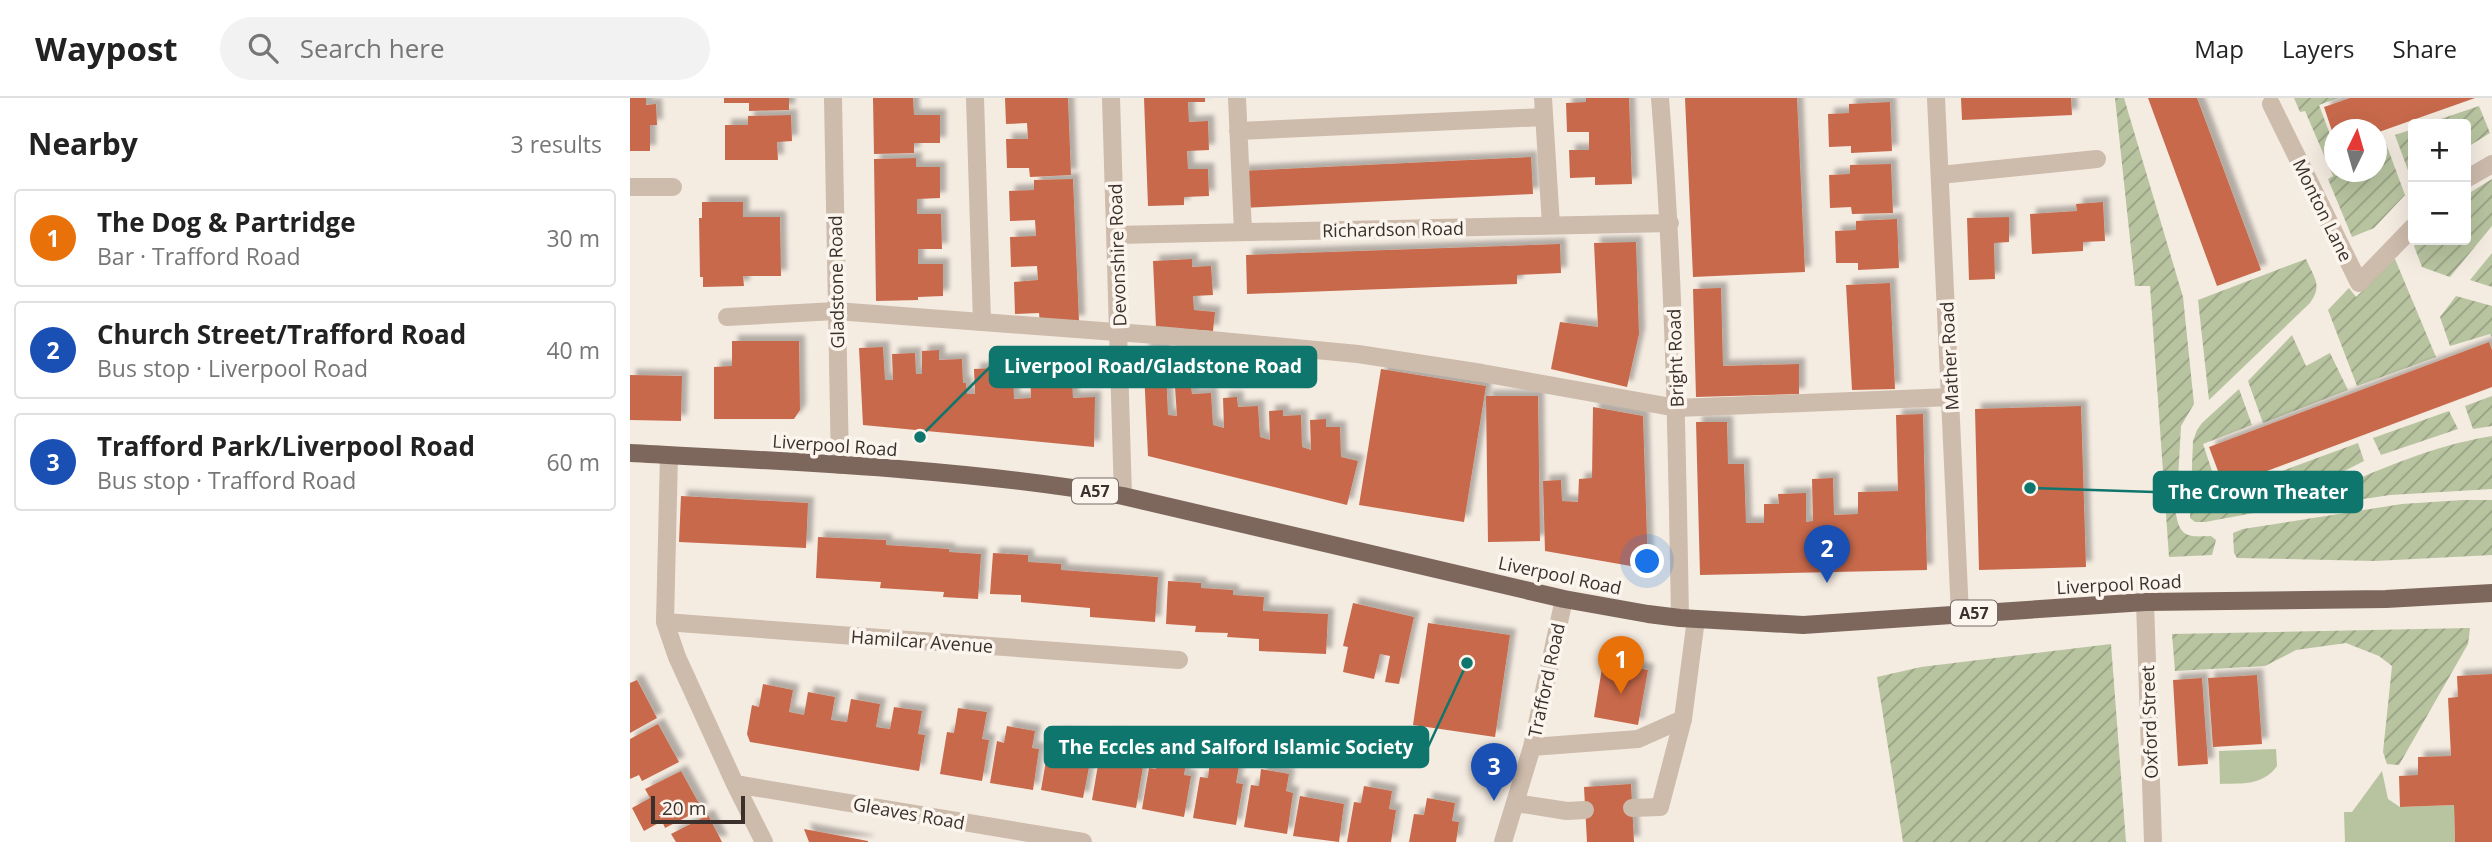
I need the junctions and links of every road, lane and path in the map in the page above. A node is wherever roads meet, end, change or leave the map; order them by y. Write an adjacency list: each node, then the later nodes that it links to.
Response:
1 (833, 98): 22 (street, Gladstone Road)
2 (975, 98): 24 (street)
3 (1111, 98): 21 (street, Devonshire Road)
4 (1237, 98): 10 (street)
5 (1543, 98): 9 (street)
6 (1660, 98): 17 (street, Bright Road)
7 (1936, 98): 13 (street, Mather Road)
8 (2271, 104): 19 (street, Monton Lane)
9 (1544, 117): 10 (street); 18 (street)
10 (1238, 131): 20 (street)
11 (2097, 159): 13 (street)
12 (2492, 164): 14 (street)
13 (1940, 175): 26 (street, Mather Road)
14 (2471, 176)
15 (630, 187): 16 (street)
16 (673, 187)
17 (1670, 223): 18 (street, Richardson Road); 27 (street, Bright Road)
18 (1550, 225): 20 (street, Richardson Road)
19 (2408, 231)
20 (1243, 232): 21 (street, Richardson Road)
21 (1116, 235): 25 (street, Devonshire Road)
22 (836, 311): 23 (street); 24 (street); 30 (street, Gladstone Road)
23 (727, 317)
24 (982, 322): 25 (street)
25 (1119, 333): 27 (street); 31 (street, Devonshire Road)
26 (1951, 397): 27 (street); 35 (street, Mather Road)
27 (1676, 408): 36 (street, Bright Road)
28 (630, 453): 29 (main road, Liverpool Road / A57)
29 (669, 455): 30 (main road, Liverpool Road / A57); 37 (street)
30 (840, 465): 31 (main road, Liverpool Road / A57)
31 (1123, 496): 33 (main road, Liverpool Road / A57)
32 (2492, 593): 34 (main road, Liverpool Road / A57)
33 (1564, 599): 36 (main road, Liverpool Road / A57); 40 (street, Trafford Road)
34 (2145, 602): 35 (main road, Liverpool Road / A57); 48 (street, Oxford Street)
35 (1960, 614): 36 (main road, Liverpool Road / A57)
36 (1688, 618): 39 (street, Bright Road)
37 (665, 622): 38 (street, Hamilcar Avenue); 41 (street)
38 (1179, 660)
39 (1683, 719): 40 (street); 43 (street, Bright Road)
40 (1532, 747): 42 (street, Trafford Road)
41 (735, 784): 45 (street); 46 (street, Gleaves Road)
42 (1516, 803): 44 (street); 47 (street, Trafford Road)
43 (1632, 808)
44 (1585, 810)
45 (764, 842)
46 (1083, 842)
47 (1503, 842)
48 (2153, 842)

